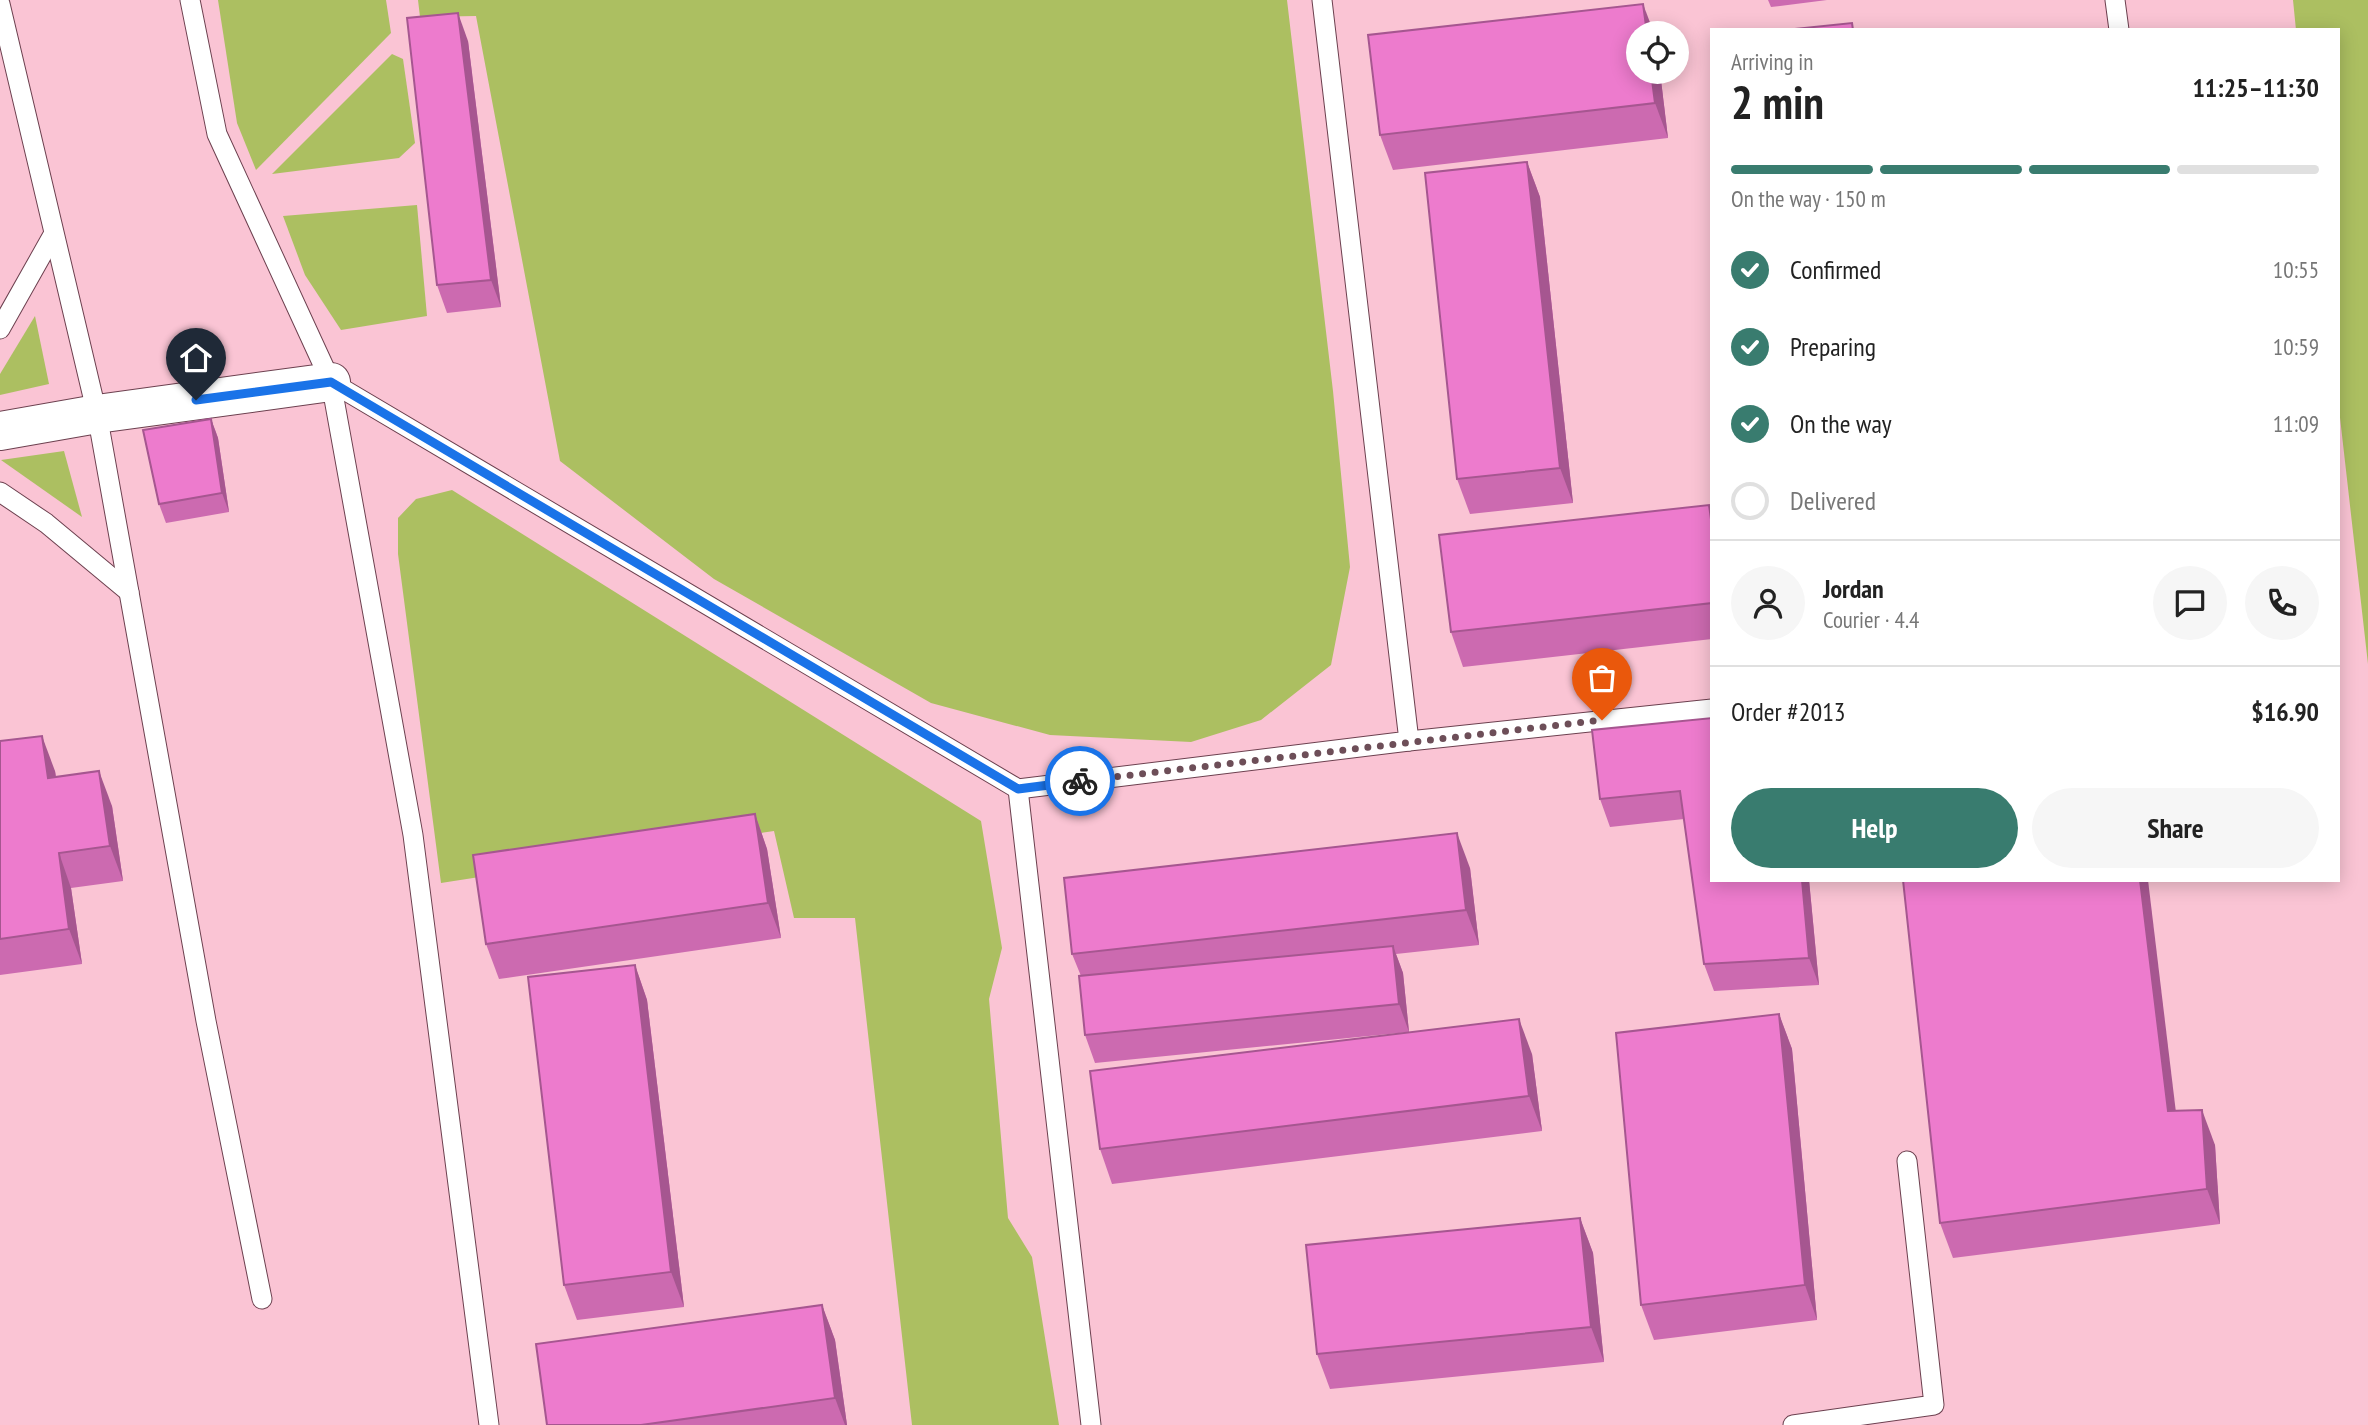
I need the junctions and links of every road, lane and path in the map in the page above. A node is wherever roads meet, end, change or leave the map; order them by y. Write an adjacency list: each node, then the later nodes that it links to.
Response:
1 (190, 0): 8 (lane)
2 (1322, 0): 14 (lane)
3 (2115, 0): 5 (lane)
4 (0, 4): 6 (lane)
5 (2119, 28)
6 (53, 235): 7 (lane); 9 (lane)
7 (0, 329)
8 (331, 382): 9 (street); 15 (lane); 18 (lane)
9 (97, 414): 10 (street); 12 (lane)
10 (0, 431)
11 (0, 492): 12 (lane)
12 (129, 592): 17 (lane)
13 (1710, 709): 14 (lane)
14 (1409, 741): 15 (lane)
15 (1018, 789): 19 (lane)
16 (1907, 1161): 20 (lane)
17 (262, 1299)
18 (489, 1425)
19 (1091, 1425)
20 (1793, 1425)

